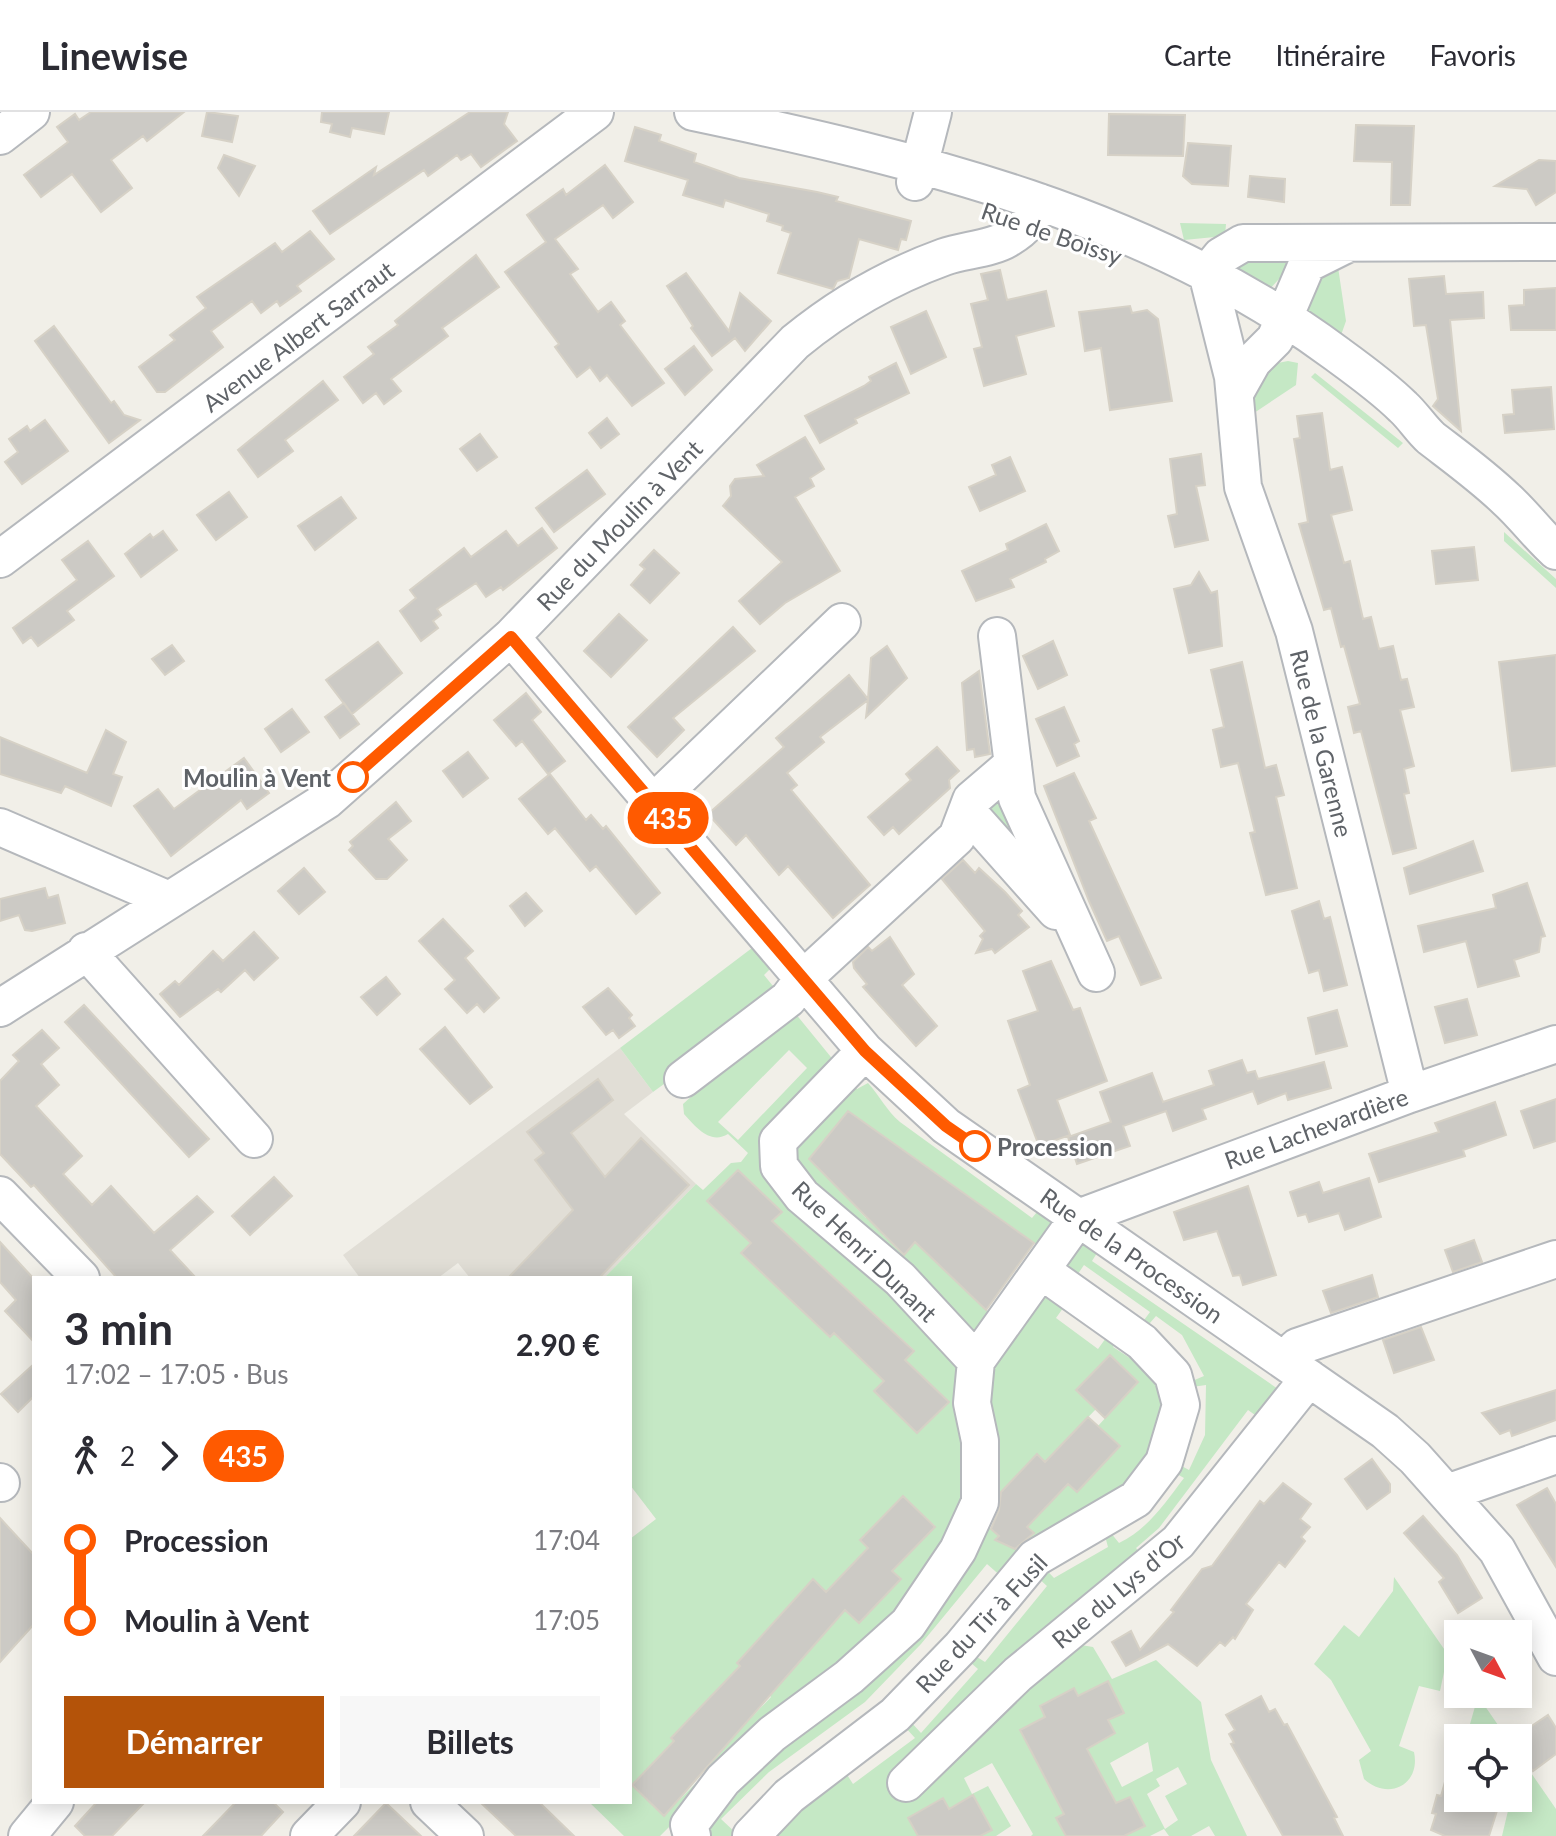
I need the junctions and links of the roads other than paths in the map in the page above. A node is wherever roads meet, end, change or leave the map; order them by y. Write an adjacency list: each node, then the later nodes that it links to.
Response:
1 (31, 112): 5 (street)
2 (595, 112): 16 (street, Avenue Albert Sarraut)
3 (694, 112): 6 (street, Rue de Boissy)
4 (933, 112): 6 (street)
5 (0, 136)
6 (916, 175): 7 (street, Rue de Boissy)
7 (992, 200): 8 (street, Rue de Boissy); 11 (street)
8 (1035, 212): 11 (street, Rue du Moulin à Vent); 12 (street, Rue de Boissy)
9 (1556, 242): 10 (street)
10 (1349, 243): 12 (street); 13 (street)
11 (969, 248): 19 (street, Rue du Moulin à Vent)
12 (1210, 288): 13 (street, Rue de Boissy); 14 (street, Rue de la Garenne)
13 (1277, 323): 14 (street); 15 (street, Rue de Boissy)
14 (1235, 393): 33 (street, Rue de la Garenne)
15 (1550, 546)
16 (0, 559)
17 (842, 622): 21 (street)
18 (997, 636): 20 (street)
19 (511, 637): 21 (street, Rue de la Procession); 24 (street, Rue du Moulin à Vent)
20 (1013, 764): 22 (street); 25 (street)
21 (655, 801): 28 (street, Rue de la Procession)
22 (967, 811): 25 (street); 28 (street)
23 (0, 827): 24 (street)
24 (169, 900): 26 (street, Rue du Moulin à Vent)
25 (1079, 938): 27 (street)
26 (86, 951): 29 (street, Rue du Moulin à Vent); 34 (street)
27 (1096, 973)
28 (804, 978): 31 (street, Rue de la Procession); 32 (street)
29 (0, 1008)
30 (1556, 1044): 33 (street, Rue Lachevardière)
31 (865, 1051): 36 (street, Rue de la Procession); 40 (street, Rue Henri Dunant)
32 (683, 1079)
33 (1410, 1094): 36 (street, Rue Lachevardière)
34 (254, 1139)
35 (0, 1195): 39 (street)
36 (1078, 1218): 38 (street); 41 (street, Rue de la Procession)
37 (1556, 1259): 41 (street, Rue du Lys d'Or)
38 (1042, 1271): 40 (street); 51 (street, Rue du Tir à Fusil)
39 (79, 1276)
40 (976, 1361): 50 (street)
41 (1297, 1369): 43 (street, Rue de la Procession); 45 (street, Rue du Lys d'Or)
42 (1556, 1455): 43 (street)
43 (1447, 1493): 44 (street, Rue de la Procession)
44 (1554, 1649)
45 (906, 1783)
46 (53, 1804): 48 (street)
47 (431, 1804): 49 (street)
48 (27, 1836)
49 (465, 1836)
50 (692, 1836)
51 (751, 1836)

